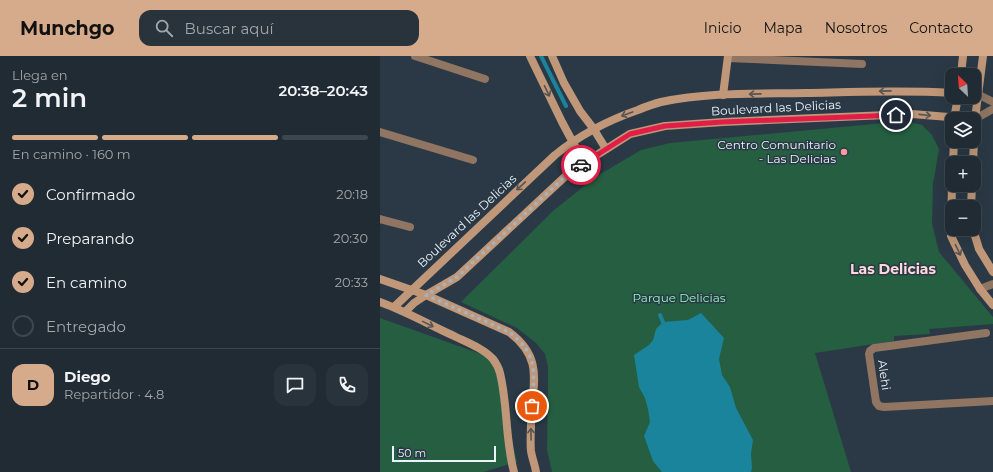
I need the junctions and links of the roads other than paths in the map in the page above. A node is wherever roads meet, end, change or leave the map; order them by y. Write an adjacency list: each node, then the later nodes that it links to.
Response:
1 (415, 56): 10 (street)
2 (530, 56): 20 (street, one-way to 20)
3 (552, 56): 18 (street)
4 (963, 56): 8 (street)
5 (984, 56): 9 (street)
6 (728, 57): 7 (street); 12 (street)
7 (862, 64)
8 (962, 68)
9 (981, 70)
10 (485, 79)
11 (945, 92): 12 (street, Boulevard las Delicias, one-way to 12)
12 (724, 95): 18 (street, Boulevard las Delicias, one-way to 18)
13 (981, 96): 14 (street)
14 (993, 102)
15 (993, 109): 16 (street)
16 (981, 115)
17 (945, 118): 21 (street, Boulevard las Delicias, one-way to 17)
18 (593, 128): 20 (street, Boulevard las Delicias); 21 (street)
19 (380, 132): 22 (street)
20 (572, 141): 23 (street); 31 (street, Boulevard las Delicias, one-way to 31)
21 (606, 149): 23 (street, Boulevard las Delicias)
22 (473, 160)
23 (584, 163): 33 (street, Boulevard las Delicias)
24 (952, 192): 32 (street, one-way to 32)
25 (380, 219): 26 (street)
26 (410, 227)
27 (975, 236): 28 (street)
28 (993, 272)
29 (380, 279): 31 (street)
30 (993, 284): 32 (street)
31 (411, 289): 33 (street); 36 (street, Boulevard las Delicias)
32 (980, 289): 35 (street)
33 (426, 295): 37 (street, Boulevard las Delicias); 41 (street, one-way to 33)
34 (380, 303): 36 (street)
35 (993, 305)
36 (394, 307): 37 (street)
37 (405, 312): 40 (street, one-way to 40)
38 (986, 333): 39 (street, Alehi)
39 (993, 401)
40 (514, 472)
41 (536, 472)

